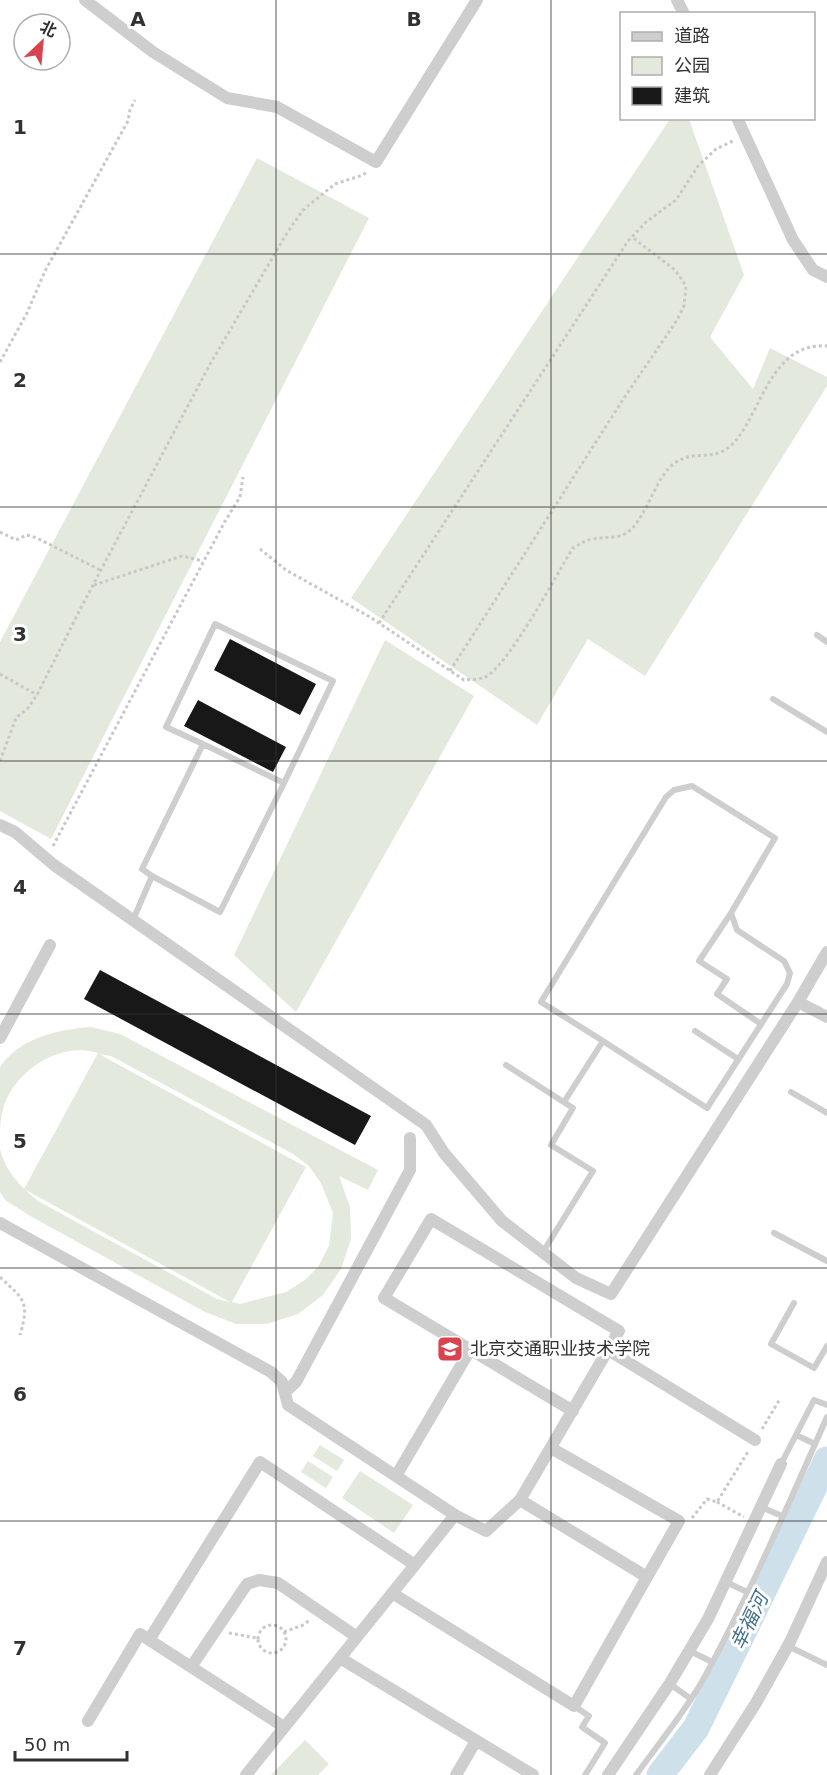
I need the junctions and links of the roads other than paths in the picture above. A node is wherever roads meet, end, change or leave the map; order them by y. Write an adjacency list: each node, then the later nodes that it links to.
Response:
1 (85, 0): 2 (street)
2 (477, 0)
3 (738, 120): 4 (street)
4 (827, 278)
5 (817, 635): 6 (lane)
6 (827, 642)
7 (773, 699): 8 (lane)
8 (827, 732)
9 (202, 744): 10 (lane); 10 (lane); 12 (lane)
10 (285, 783): 12 (lane)
11 (0, 825): 14 (street)
12 (152, 876): 14 (lane)
13 (731, 913): 19 (lane); 19 (lane); 22 (lane)
14 (133, 920): 31 (street)
15 (50, 945): 21 (street)
16 (827, 952): 17 (street)
17 (798, 1002): 18 (street); 31 (street)
18 (827, 1017)
19 (761, 1024): 23 (lane)
20 (695, 1031): 23 (lane)
21 (0, 1038)
22 (603, 1041): 23 (lane); 26 (lane)
23 (738, 1059)
24 (506, 1065): 26 (lane)
25 (791, 1092): 27 (lane)
26 (564, 1102): 31 (lane)
27 (827, 1113)
28 (410, 1138): 37 (street)
29 (0, 1223): 37 (street)
30 (774, 1233): 32 (lane)
31 (543, 1252)
32 (827, 1261)
33 (794, 1303): 34 (lane)
34 (827, 1346)
35 (470, 1350): 36 (street); 39 (street); 46 (street)
36 (608, 1350): 39 (street); 42 (street)
37 (285, 1392): 46 (street)
38 (827, 1405): 41 (lane)
39 (573, 1411): 44 (street)
40 (827, 1418): 43 (lane)
41 (796, 1435): 43 (lane); 45 (lane)
42 (755, 1440)
43 (815, 1444): 50 (lane)
44 (551, 1448): 47 (street); 53 (street)
45 (781, 1464): 48 (street)
46 (396, 1476): 49 (street)
47 (520, 1500): 49 (street); 53 (street)
48 (761, 1507): 50 (lane); 54 (street)
49 (455, 1515): 52 (street)
50 (782, 1516): 55 (lane)
51 (827, 1562): 59 (street)
52 (415, 1565): 56 (street); 58 (street)
53 (647, 1577): 67 (street)
54 (726, 1581): 55 (lane); 60 (street)
55 (747, 1592): 62 (lane)
56 (392, 1593): 57 (street); 67 (street)
57 (357, 1637): 61 (street); 64 (street)
58 (149, 1640): 64 (street); 68 (street)
59 (788, 1646): 63 (lane); 77 (street)
60 (689, 1650): 62 (lane); 65 (street)
61 (340, 1658): 69 (street); 70 (street)
62 (712, 1662): 66 (lane)
63 (827, 1665)
64 (191, 1667): 69 (street)
65 (670, 1683): 66 (lane); 75 (street)
66 (691, 1699): 76 (lane)
67 (574, 1706): 74 (lane)
68 (88, 1721)
69 (284, 1727): 71 (street)
70 (476, 1741): 72 (street); 73 (street)
71 (246, 1775)
72 (456, 1775)
73 (533, 1775)
74 (585, 1775)
75 (608, 1775)
76 (636, 1775)
77 (710, 1775)

